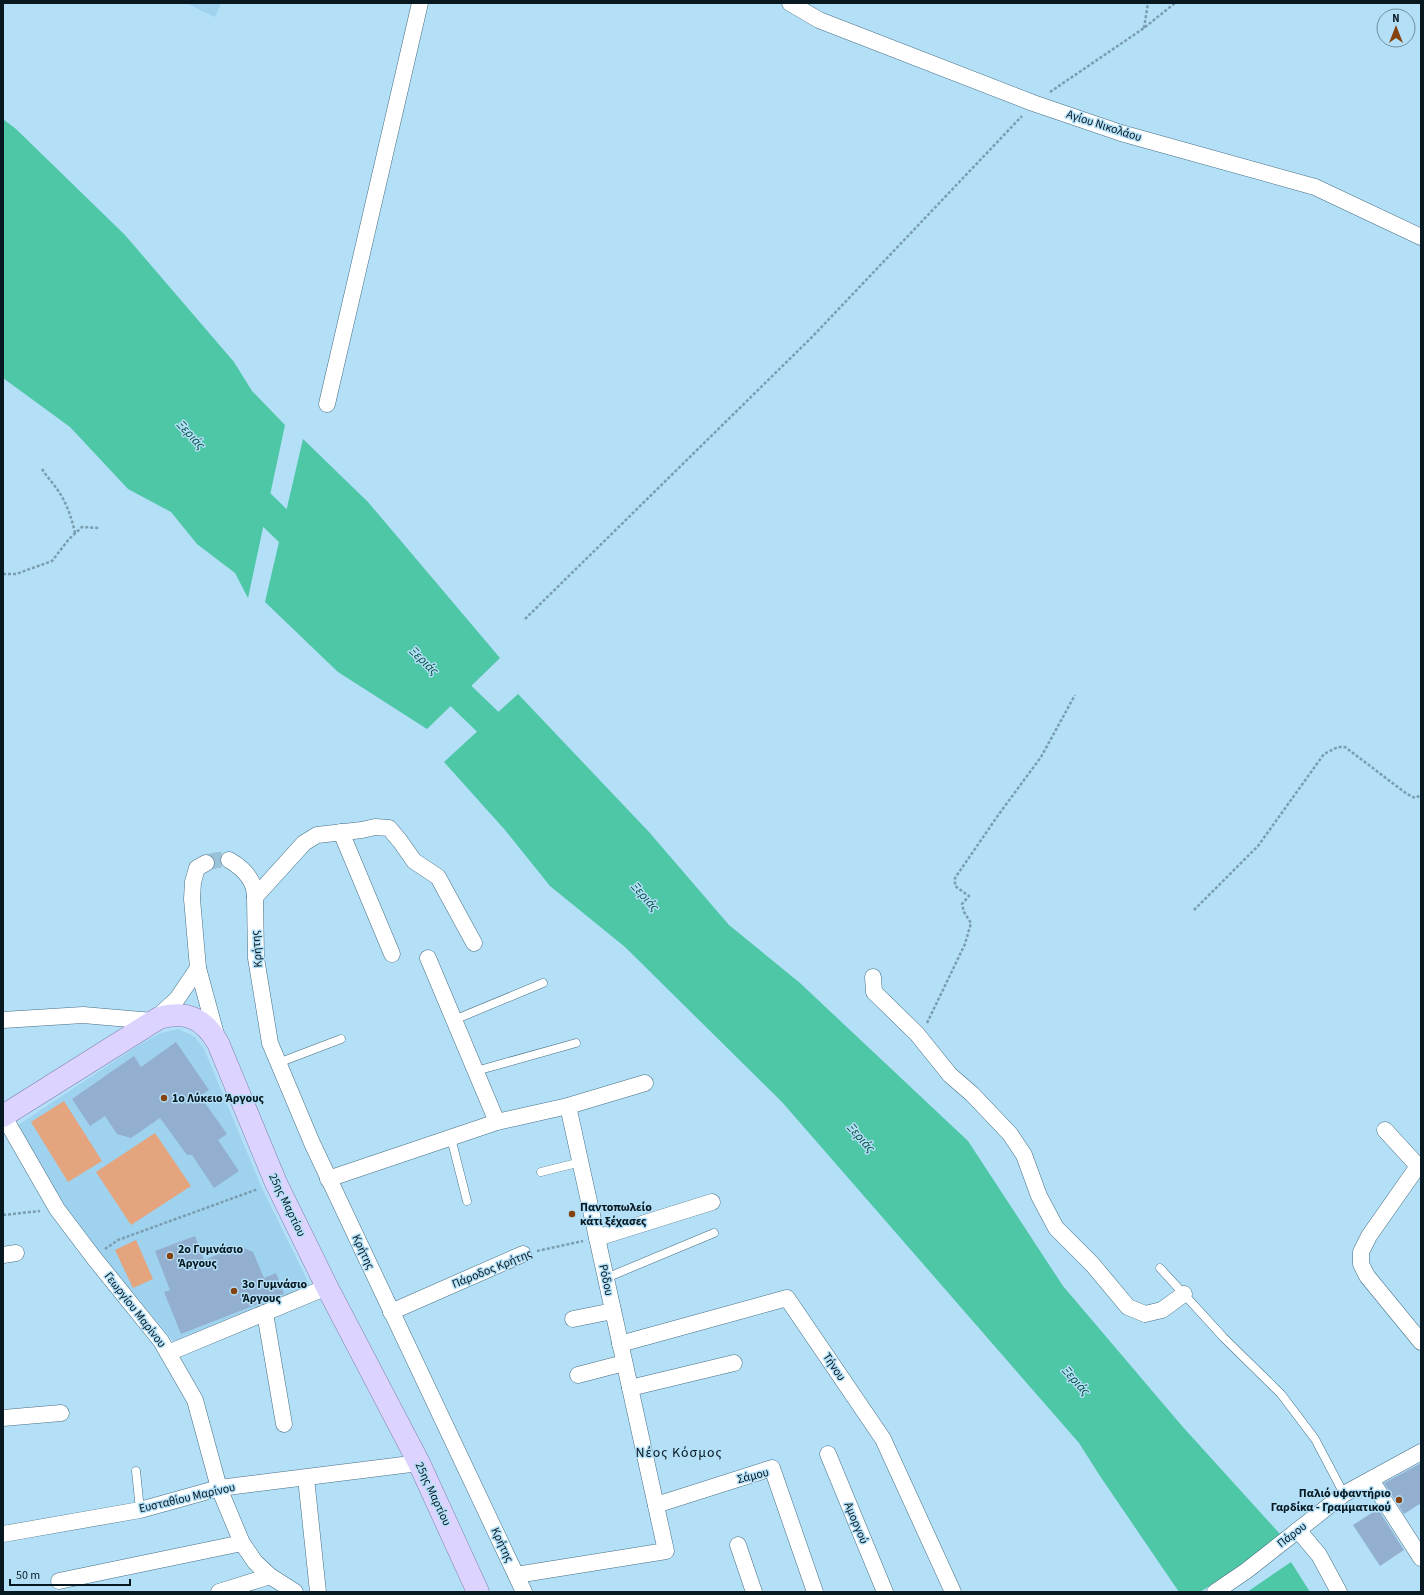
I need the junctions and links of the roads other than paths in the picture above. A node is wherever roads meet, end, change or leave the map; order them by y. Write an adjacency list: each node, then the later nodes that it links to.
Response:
1 (420, 3): 4 (street)
2 (790, 3): 3 (street, Αγίου Νικολάου)
3 (1421, 237)
4 (327, 404)
5 (341, 832): 8 (street); 9 (street); 10 (street)
6 (229, 860): 8 (street, Κρήτης)
7 (206, 863): 12 (street)
8 (255, 897): 21 (street, Κρήτης)
9 (474, 943)
10 (392, 954)
11 (428, 958): 16 (street)
12 (198, 968): 17 (street); 19 (street)
13 (873, 977): 40 (street)
14 (543, 983): 16 (lane)
15 (3, 1020): 17 (street)
16 (454, 1020): 22 (street)
17 (153, 1021): 19 (main road, 25ης Μαρτίου); 25 (main road, 25ης Μαρτίου)
18 (341, 1039): 21 (lane)
19 (218, 1043): 39 (main road, 25ης Μαρτίου)
20 (576, 1043): 22 (lane)
21 (278, 1063): 31 (street, Κρήτης)
22 (476, 1071): 26 (street)
23 (645, 1083): 24 (street)
24 (568, 1106): 26 (street); 29 (street, Ρόδου)
25 (3, 1116): 47 (street, Γεωργίου Μαρίνου)
26 (497, 1122): 28 (street)
27 (1385, 1130): 45 (street)
28 (451, 1138): 31 (street); 32 (lane)
29 (580, 1162): 30 (lane); 35 (street, Ρόδου)
30 (541, 1172)
31 (328, 1179): 42 (street, Κρήτης)
32 (467, 1201)
33 (712, 1202): 35 (street)
34 (714, 1233): 38 (lane)
35 (597, 1238): 38 (street, Ρόδου)
36 (523, 1254): 42 (street, Πάροδος Κρήτης)
37 (1160, 1268): 40 (lane)
38 (606, 1278): 41 (street, Ρόδου)
39 (327, 1287): 43 (street); 57 (main road, 25ης Μαρτίου)
40 (1184, 1294): 62 (lane)
41 (613, 1311): 44 (street); 46 (street, Ρόδου)
42 (391, 1312): 71 (street, Κρήτης)
43 (265, 1313): 47 (street); 54 (street)
44 (573, 1319)
45 (1421, 1342)
46 (620, 1344): 48 (street, Ρόδου); 81 (street, Τήνου)
47 (168, 1353): 61 (street, Γεωργίου Μαρίνου)
48 (624, 1363): 50 (street); 51 (street, Ρόδου)
49 (734, 1363): 51 (street)
50 (578, 1376)
51 (630, 1388): 63 (street, Ρόδου)
52 (61, 1412): 53 (street)
53 (3, 1418)
54 (284, 1424)
55 (1421, 1452): 60 (street, Πάρου)
56 (828, 1454): 80 (street, Αμοργού)
57 (419, 1463): 59 (street, Ευσταθίου Μαρίνου); 76 (main road, 25ης Μαρτίου)
58 (136, 1471): 64 (lane)
59 (306, 1478): 61 (street, Ευσταθίου Μαρίνου); 75 (street)
60 (1371, 1480): 62 (street, Πάρου); 69 (street)
61 (219, 1488): 64 (street, Ευσταθίου Μαρίνου); 67 (street, Γεωργίου Μαρίνου)
62 (1344, 1494): 65 (street, Πάρου)
63 (656, 1505): 71 (street, Ρόδου); 79 (street, Σάμου)
64 (140, 1510): 66 (street, Ευσταθίου Μαρίνου)
65 (1298, 1530): 82 (street, Πάρου); 83 (street)
66 (3, 1534)
67 (242, 1543): 70 (street, Γεωργίου Μαρίνου); 72 (street)
68 (738, 1545): 78 (street)
69 (1421, 1558)
70 (270, 1576): 73 (street); 74 (street, Γεωργίου Μαρίνου)
71 (516, 1576): 77 (street, Κρήτης)
72 (59, 1581)
73 (219, 1592)
74 (295, 1592)
75 (318, 1592)
76 (478, 1592)
77 (524, 1592)
78 (754, 1592)
79 (815, 1592)
80 (885, 1592)
81 (953, 1592)
82 (1215, 1592)
83 (1339, 1592)

